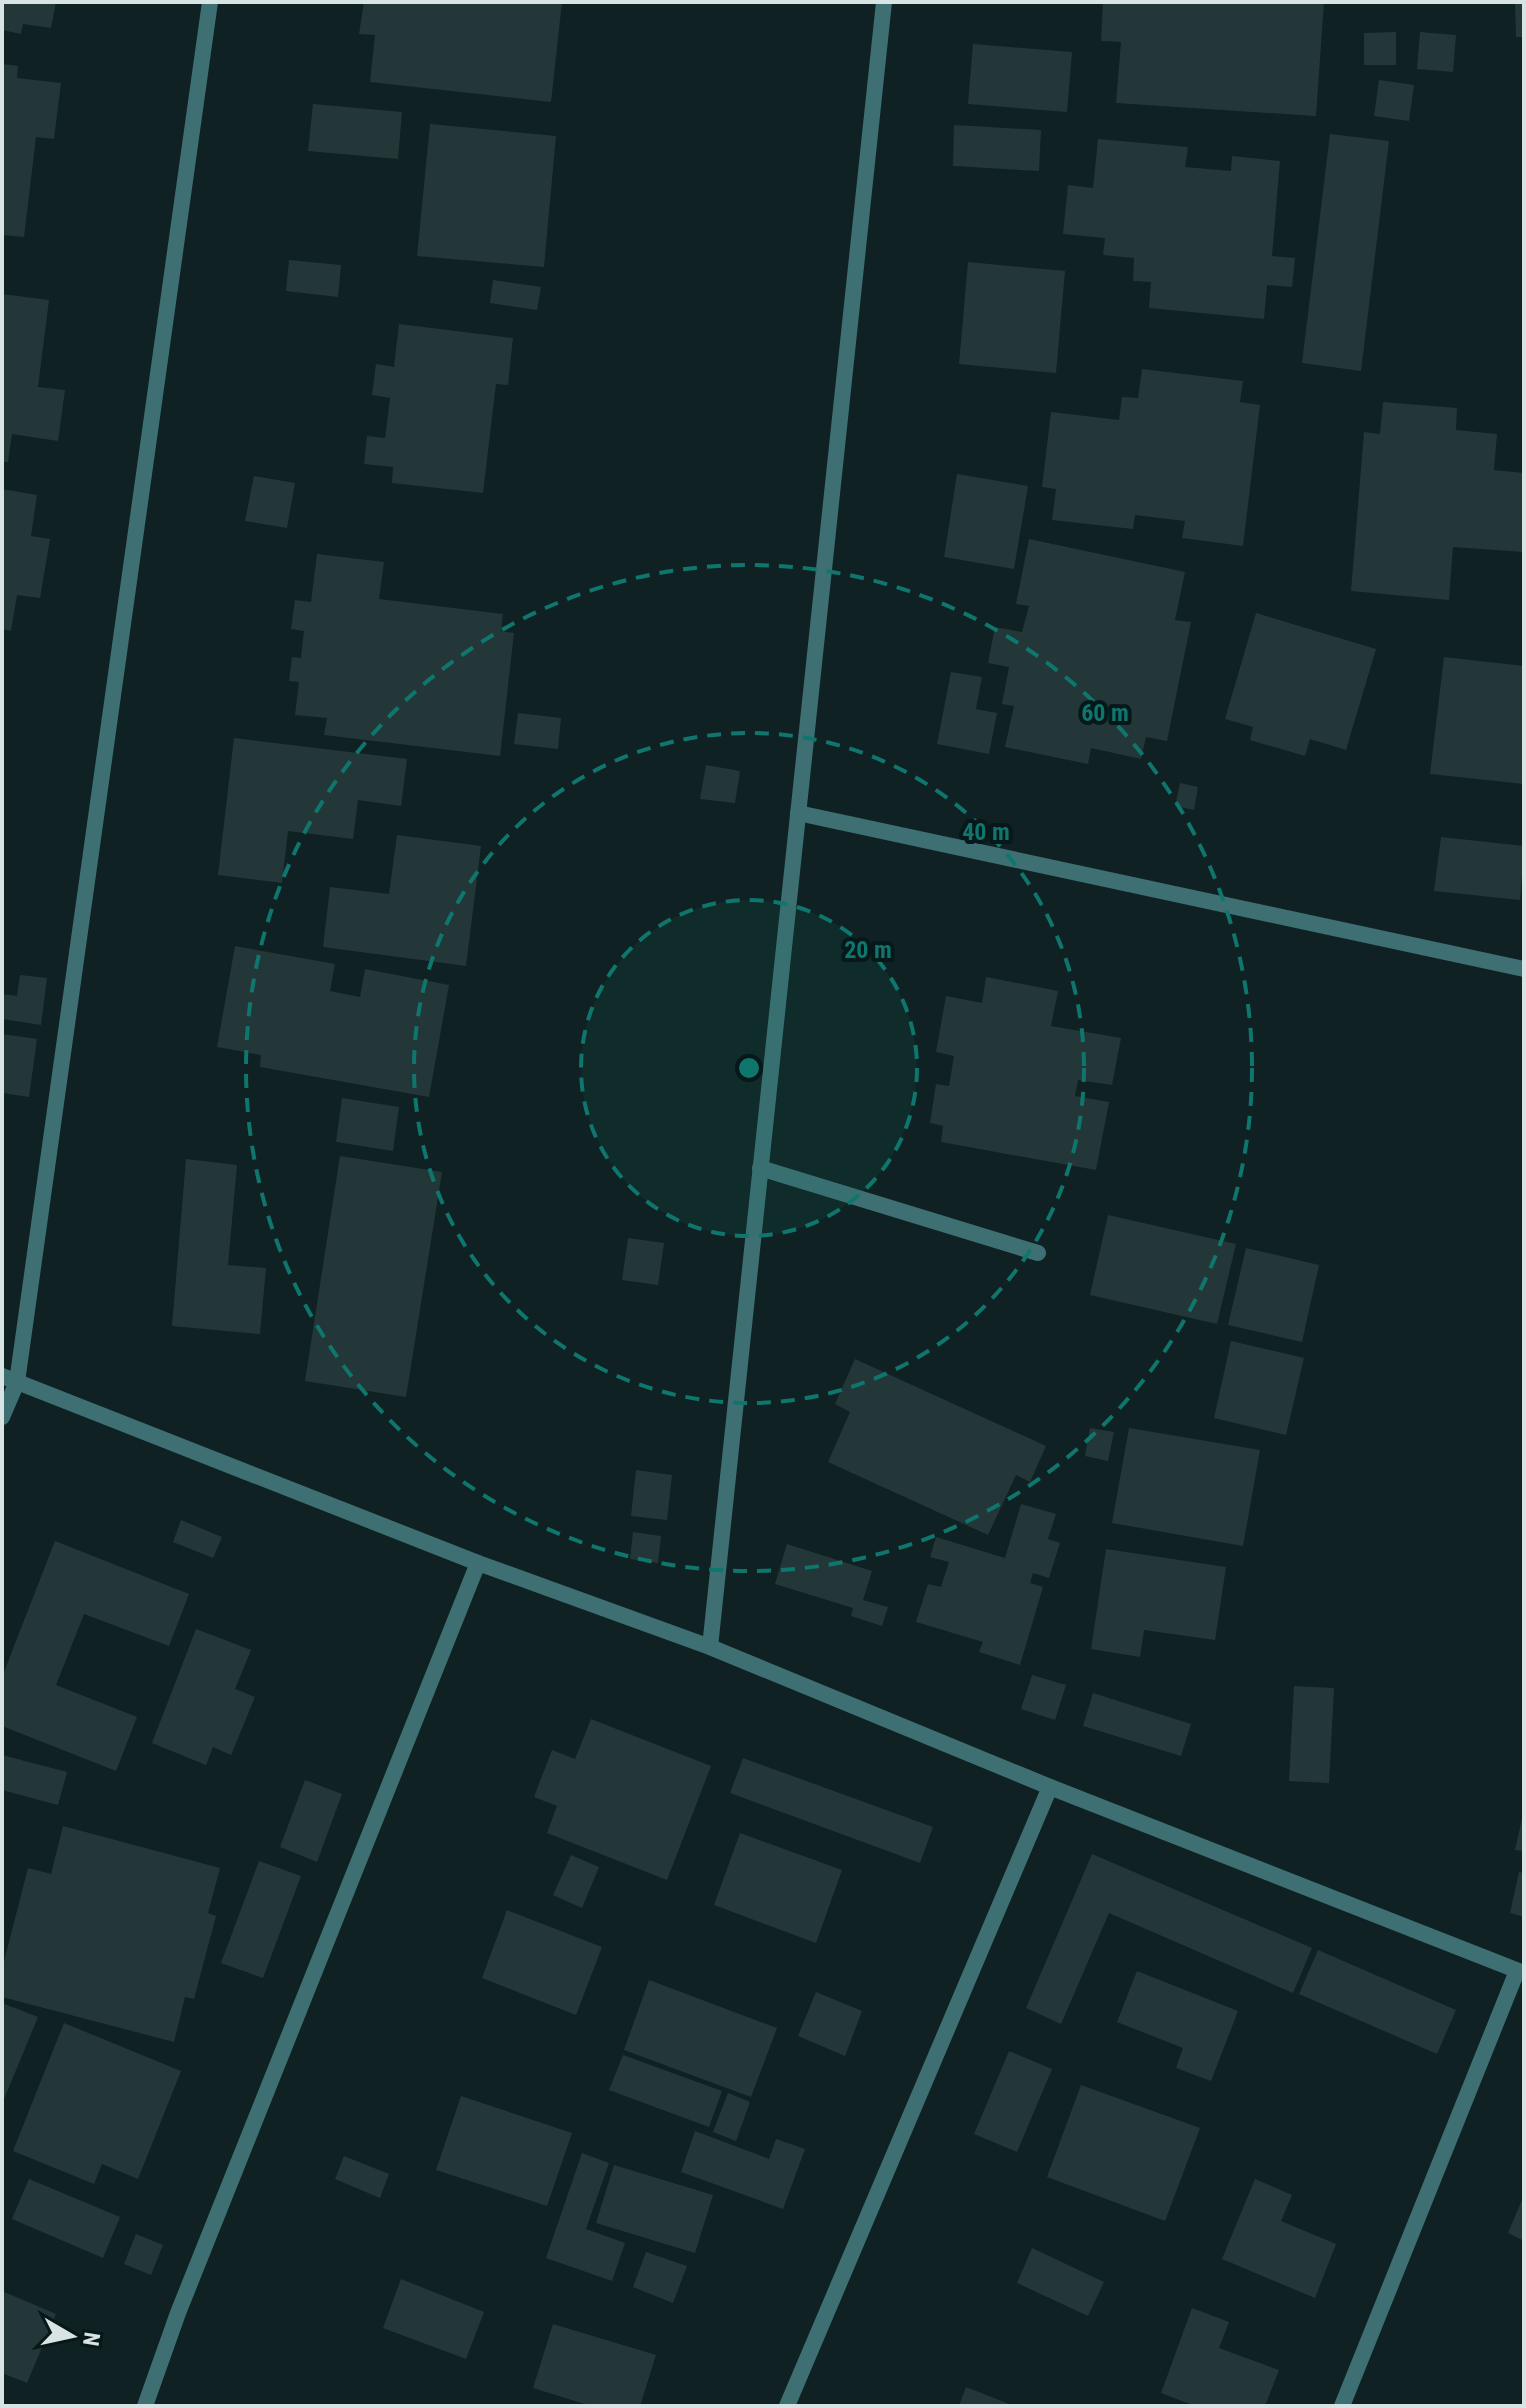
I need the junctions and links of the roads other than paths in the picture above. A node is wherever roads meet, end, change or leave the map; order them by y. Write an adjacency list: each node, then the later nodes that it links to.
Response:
1 (210, 2): 7 (street)
2 (884, 2): 3 (street)
3 (798, 813): 4 (street); 5 (street)
4 (1524, 969)
5 (760, 1168): 6 (street); 10 (street)
6 (1038, 1253)
7 (10, 1379): 8 (street); 9 (street)
8 (2, 1417)
9 (478, 1563): 10 (street); 13 (street)
10 (710, 1647): 11 (street)
11 (1050, 1787): 12 (street); 14 (street)
12 (1520, 1972): 15 (street)
13 (145, 2406)
14 (787, 2406)
15 (1342, 2406)

